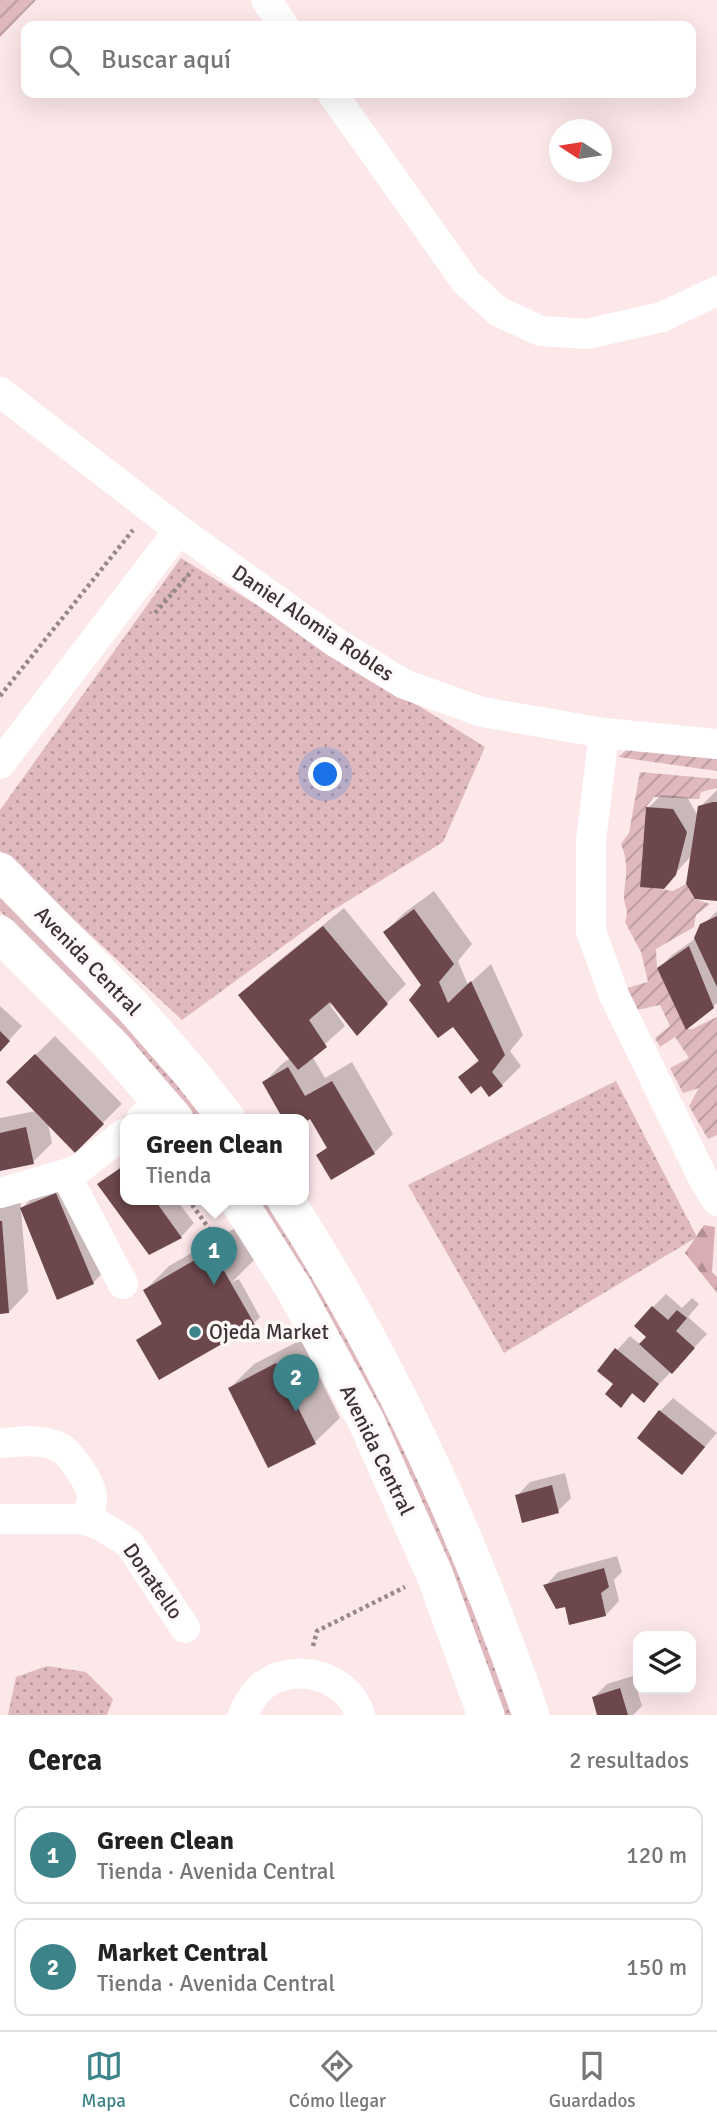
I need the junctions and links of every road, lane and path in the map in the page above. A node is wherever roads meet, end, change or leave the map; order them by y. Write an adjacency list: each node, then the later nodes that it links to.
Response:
1 (266, 0): 2 (street)
2 (281, 21)
3 (335, 98): 4 (street)
4 (717, 291)
5 (0, 393): 7 (street, Daniel Alomia Robles)
6 (133, 530): 8 (path)
7 (179, 530): 9 (street, Daniel Alomia Robles); 11 (street)
8 (0, 696)
9 (604, 733): 10 (street, Daniel Alomia Robles); 19 (street)
10 (717, 744)
11 (0, 764)
12 (0, 871): 15 (street, Avenida Central)
13 (0, 934): 14 (street, Avenida Central)
14 (159, 1113)
15 (223, 1114)
16 (120, 1137): 17 (street)
17 (66, 1175): 18 (street); 24 (street)
18 (0, 1193)
19 (717, 1200)
20 (192, 1205): 23 (path)
21 (241, 1205): 28 (street, Avenida Central)
22 (289, 1205): 34 (street, Avenida Central)
23 (215, 1237)
24 (122, 1284)
25 (0, 1443): 26 (street)
26 (81, 1519): 27 (street, Donatello); 29 (street, Donatello)
27 (0, 1520)
28 (434, 1573): 30 (path); 33 (street, Avenida Central)
29 (185, 1628)
30 (305, 1673): 31 (street); 32 (street)
31 (243, 1715)
32 (360, 1715)
33 (486, 1715)
34 (531, 1715)

